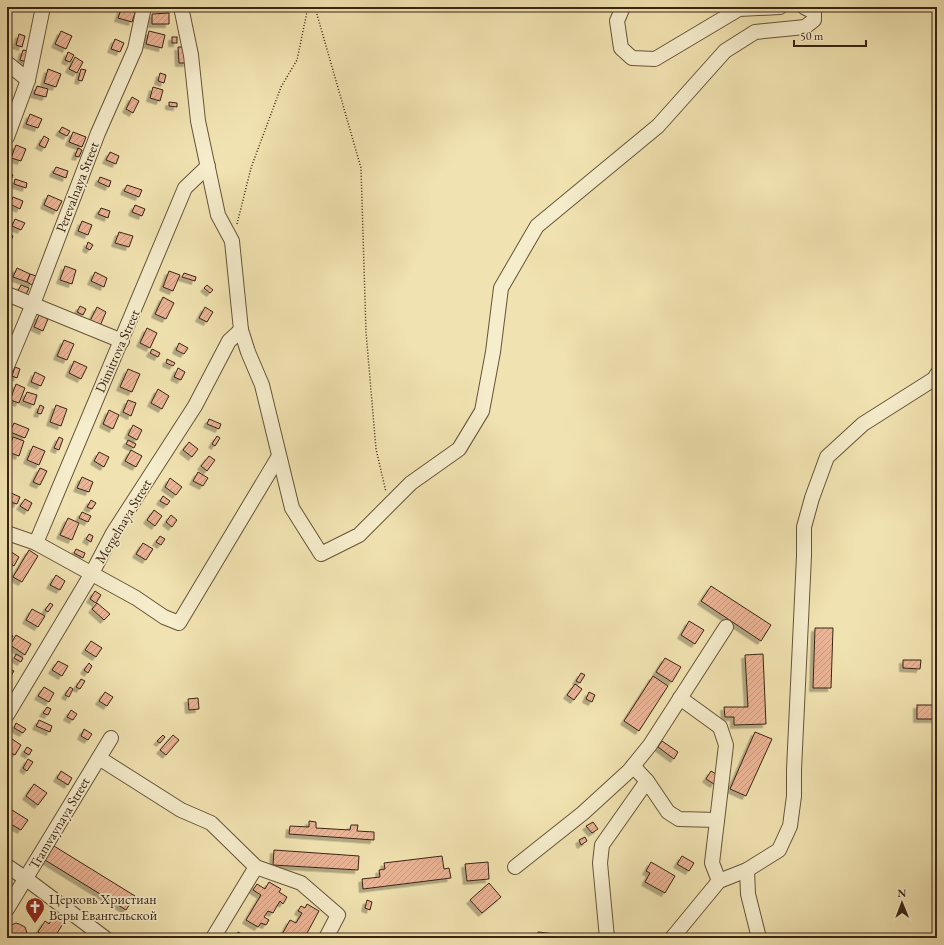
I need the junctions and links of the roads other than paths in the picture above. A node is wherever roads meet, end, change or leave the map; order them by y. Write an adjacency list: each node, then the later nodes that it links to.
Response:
1 (43, 7): 8 (street)
2 (144, 7): 12 (street, Perevalnaya Street)
3 (181, 7): 10 (street)
4 (623, 7): 5 (street)
5 (780, 7)
6 (804, 7): 17 (street)
7 (7, 63): 8 (street)
8 (28, 80): 9 (street)
9 (7, 137)
10 (208, 166): 13 (street); 14 (street, Dimitrova Street)
11 (7, 294): 12 (street)
12 (33, 304): 14 (street); 15 (street, Perevalnaya Street)
13 (241, 330): 17 (street); 20 (street, Mergelnaya Street)
14 (122, 341): 19 (street, Dimitrova Street)
15 (7, 366)
16 (937, 374): 32 (street)
17 (279, 456): 20 (street)
18 (7, 533): 19 (street)
19 (36, 543): 20 (street)
20 (92, 573): 23 (street, Mergelnaya Street)
21 (726, 627): 22 (street)
22 (680, 698): 26 (street); 28 (street)
23 (7, 715)
24 (111, 738): 25 (street, Tramvaynaya Street)
25 (99, 758): 30 (street); 33 (street, Tramvaynaya Street)
26 (633, 766): 27 (street); 31 (street)
27 (647, 782): 28 (street); 39 (street)
28 (717, 820): 34 (street)
29 (7, 866): 33 (street)
30 (256, 867): 37 (street); 38 (street)
31 (514, 867)
32 (747, 870): 34 (street); 41 (street)
33 (25, 878): 35 (street, Tramvaynaya Street); 36 (street)
34 (719, 881): 40 (street)
35 (7, 909)
36 (104, 938)
37 (213, 938)
38 (326, 938)
39 (607, 938)
40 (672, 938)
41 (759, 938)

